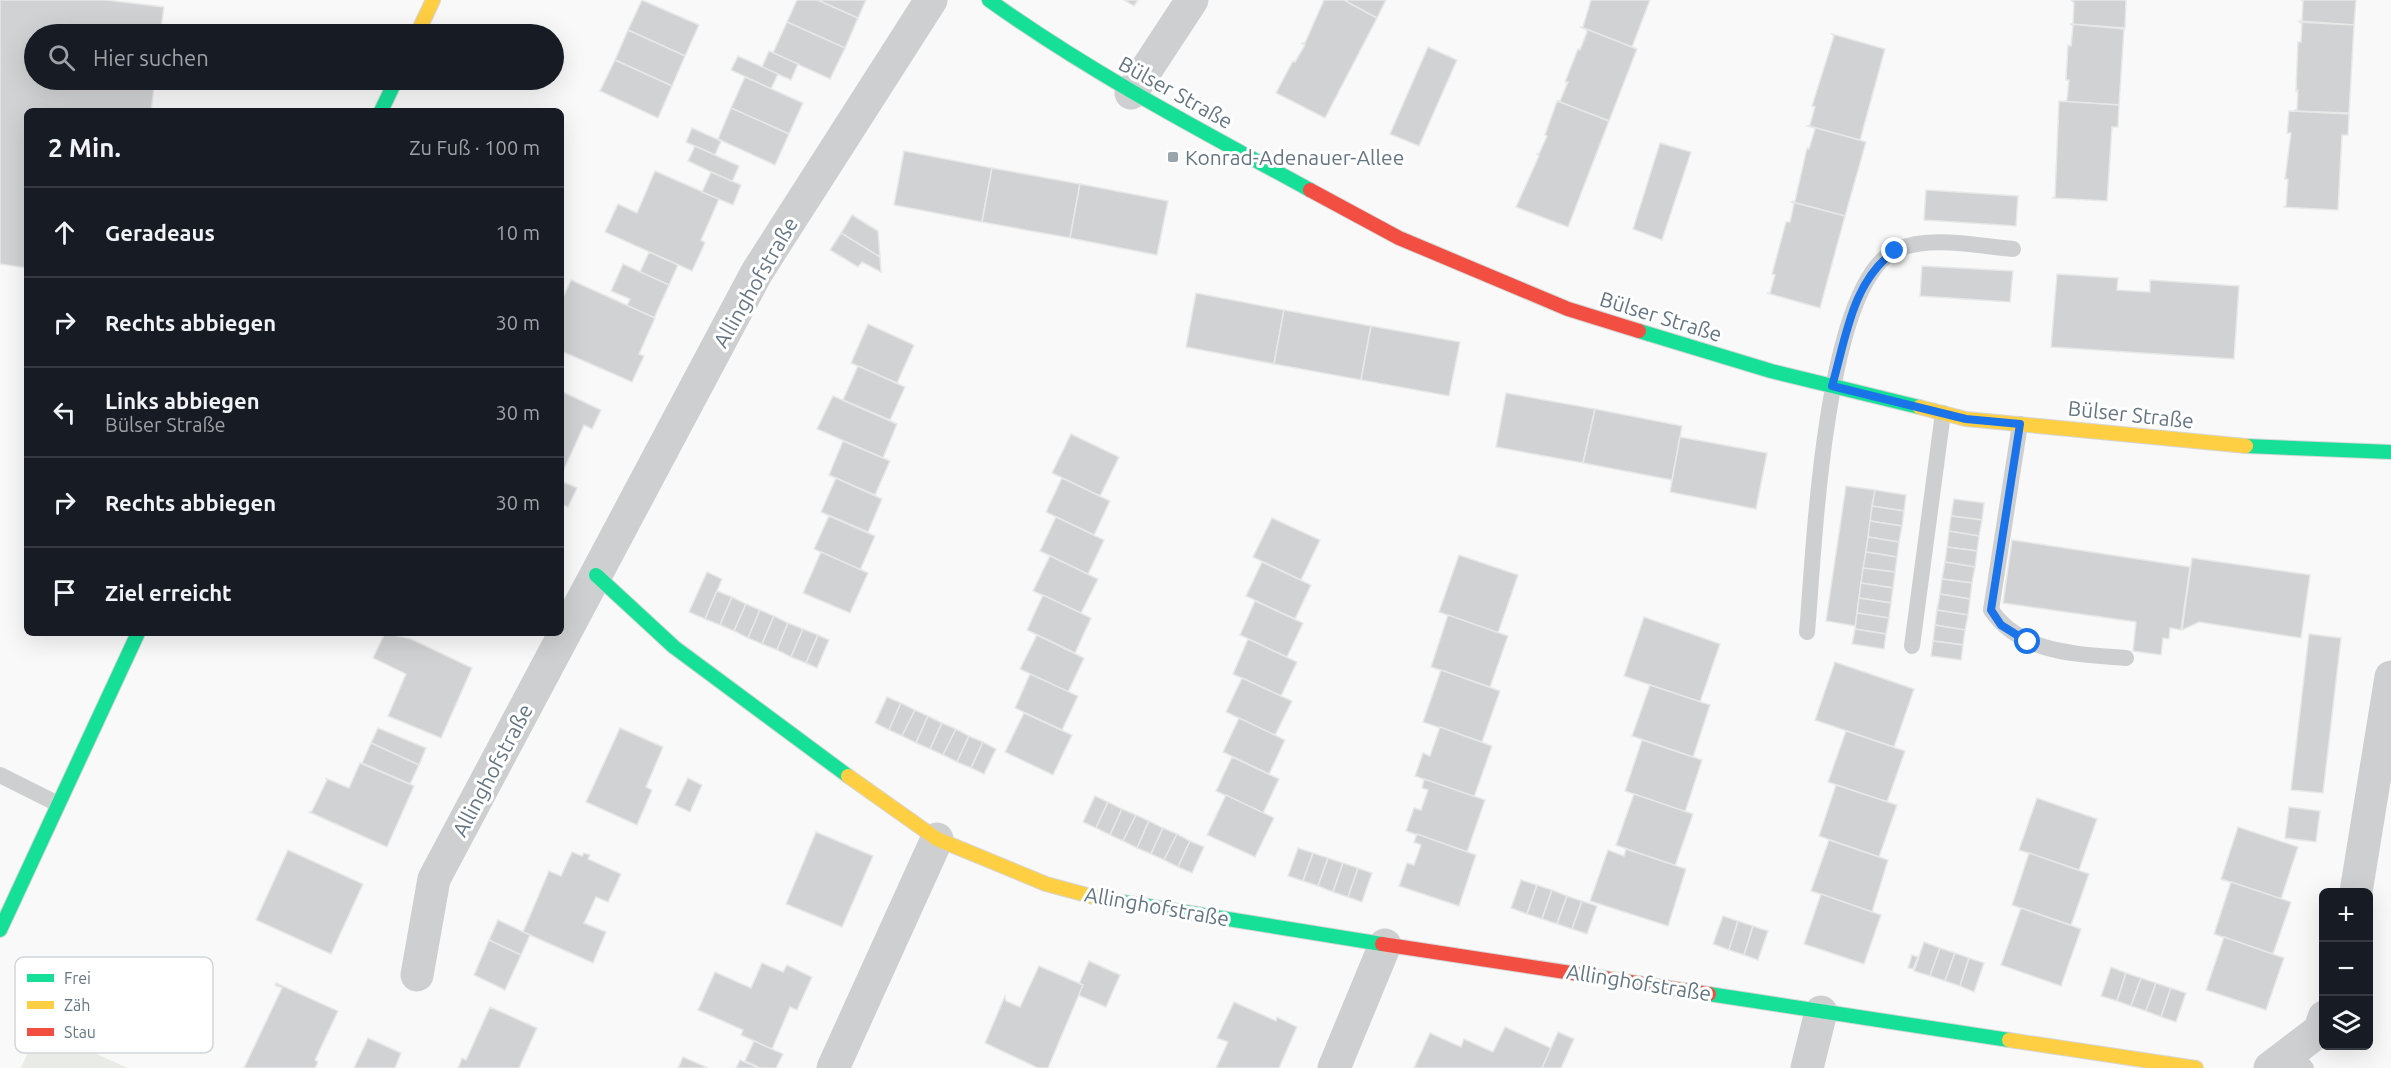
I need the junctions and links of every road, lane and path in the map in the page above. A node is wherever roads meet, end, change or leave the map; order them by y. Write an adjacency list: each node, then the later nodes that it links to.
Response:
1 (433, 0): 5 (street)
2 (931, 0): 14 (street, Allinghofstraße)
3 (989, 0): 7 (street, Bülser Straße)
4 (1192, 0): 7 (street)
5 (422, 24)
6 (391, 90): 8 (street)
7 (1131, 93): 10 (street, Bülser Straße)
8 (382, 108)
9 (2013, 249): 10 (lane)
10 (1832, 386): 11 (street, Bülser Straße); 15 (lane)
11 (1943, 413): 12 (street, Bülser Straße); 19 (lane)
12 (2020, 424): 13 (street, Bülser Straße); 20 (lane)
13 (2391, 452)
14 (596, 575): 16 (street, Allinghofstraße); 24 (street, Allinghofstraße)
15 (1807, 632)
16 (564, 635)
17 (137, 636): 23 (street)
18 (563, 636): 28 (street, Allinghofstraße)
19 (1912, 646)
20 (2126, 658)
21 (2391, 676): 25 (street)
22 (0, 775): 23 (lane)
23 (58, 804): 26 (street)
24 (938, 839): 27 (street, Allinghofstraße); 32 (street)
25 (2357, 888)
26 (0, 930)
27 (1385, 945): 29 (street, Allinghofstraße); 33 (street)
28 (417, 975)
29 (1821, 1012): 34 (street); 35 (street, Allinghofstraße)
30 (2319, 1031): 31 (street)
31 (2290, 1062)
32 (833, 1068)
33 (1334, 1068)
34 (1807, 1068)
35 (2196, 1068)

